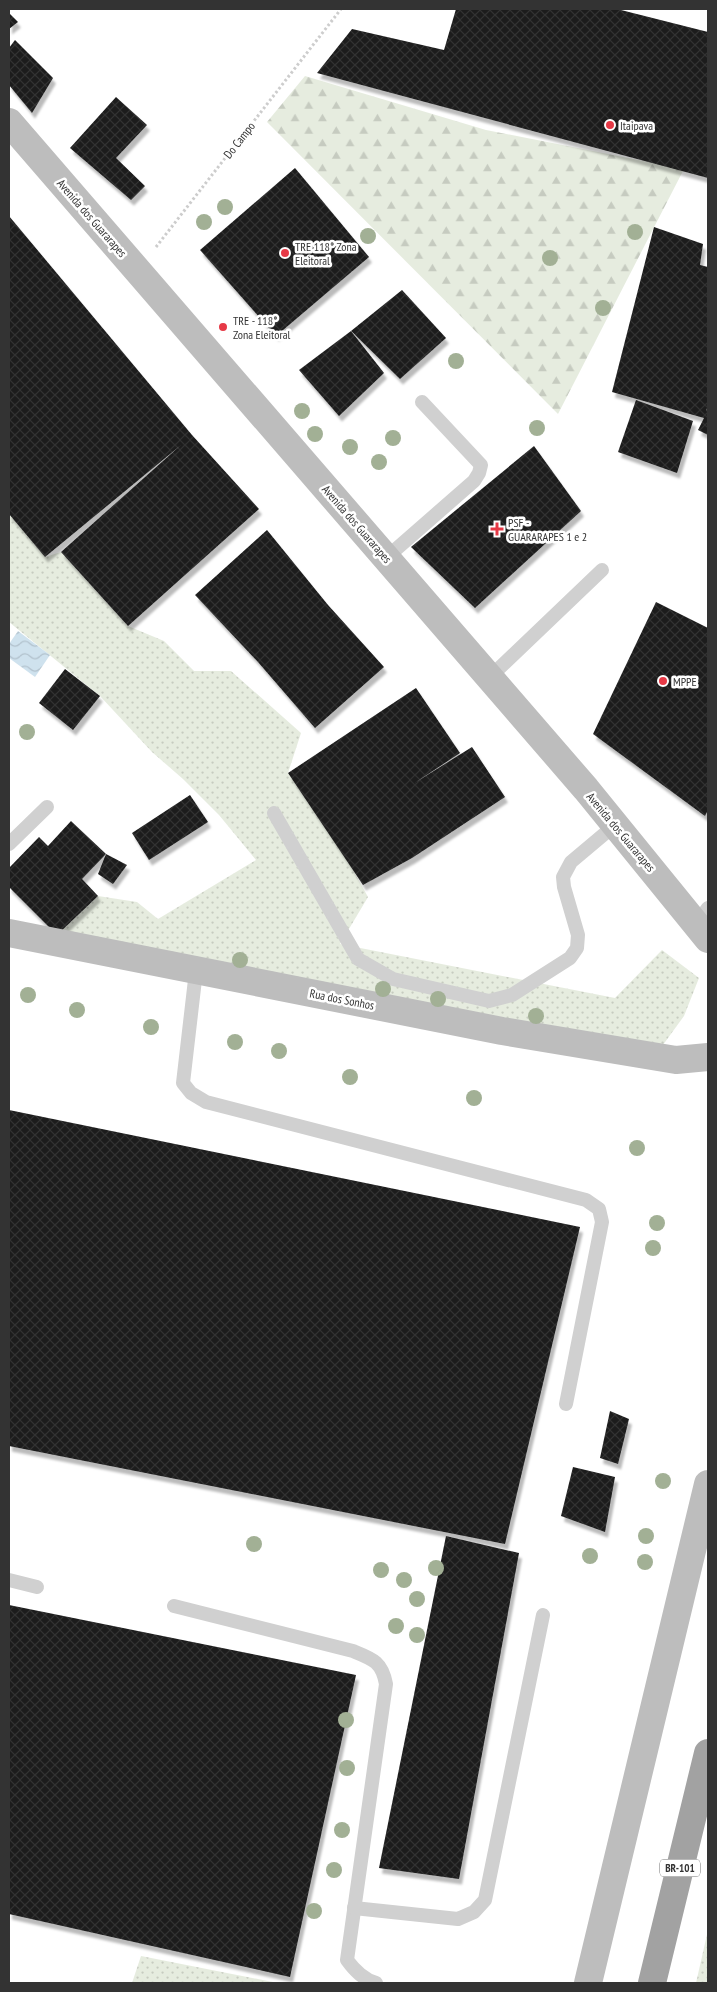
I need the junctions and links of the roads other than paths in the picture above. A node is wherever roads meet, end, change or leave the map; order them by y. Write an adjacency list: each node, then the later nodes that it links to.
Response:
1 (9, 122): 3 (main road, Avenida dos Guararapes)
2 (422, 402): 3 (lane)
3 (386, 558): 5 (main road, Avenida dos Guararapes)
4 (602, 570): 5 (lane)
5 (489, 678): 8 (main road, Avenida dos Guararapes)
6 (47, 807): 9 (lane)
7 (274, 813): 8 (lane)
8 (616, 825): 10 (main road, Avenida dos Guararapes)
9 (9, 844)
10 (705, 927)
11 (9, 933): 12 (main road, Rua dos Sonhos)
12 (196, 971): 14 (main road, Rua dos Sonhos); 16 (lane)
13 (708, 1057): 14 (main road, Rua dos Sonhos)
14 (676, 1060): 15 (main road, Rua dos Sonhos)
15 (708, 1078)
16 (566, 1404)
17 (708, 1484): 25 (main road)
18 (9, 1580): 19 (lane)
19 (36, 1587)
20 (174, 1606): 23 (lane)
21 (543, 1615): 23 (lane)
22 (708, 1753): 26 (highway, BR-101)
23 (354, 1908): 24 (lane)
24 (376, 1983)
25 (588, 1983)
26 (652, 1983)

